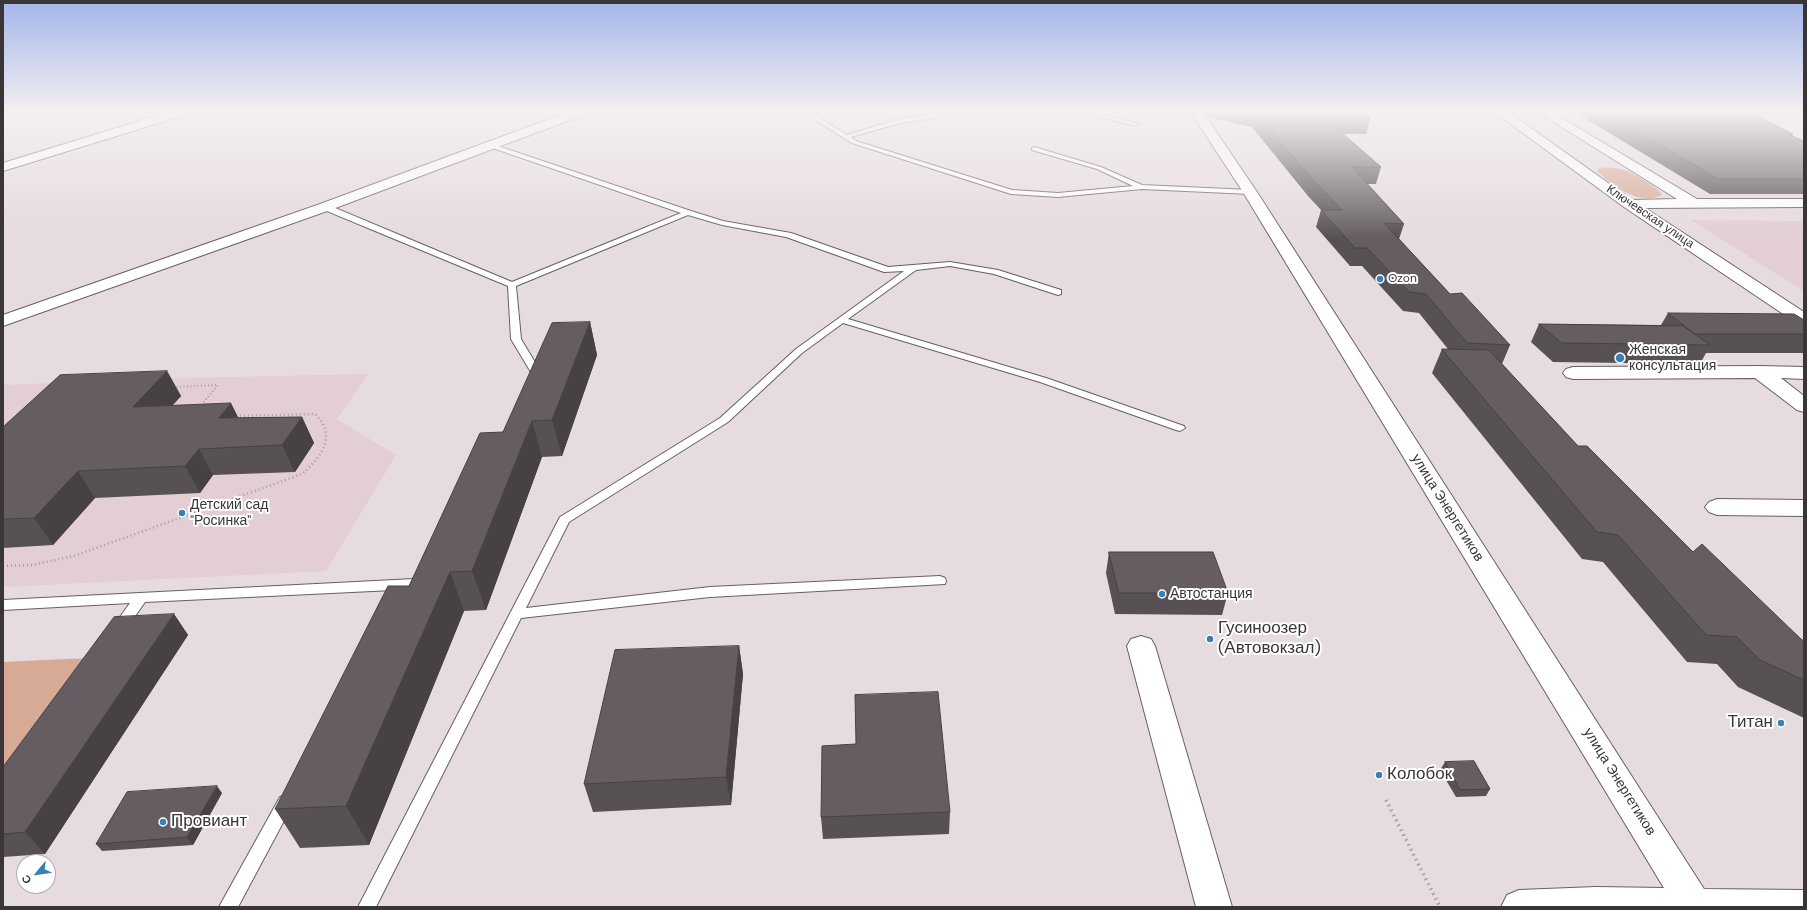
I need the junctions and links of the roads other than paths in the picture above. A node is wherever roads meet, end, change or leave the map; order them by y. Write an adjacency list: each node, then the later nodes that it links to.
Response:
1 (47, 153): 9 (street)
2 (466, 153): 15 (street)
3 (514, 153): 16 (lane)
4 (888, 153): 10 (lane)
5 (1049, 153): 10 (lane)
6 (1224, 153): 11 (street, улица Энергетиков)
7 (1558, 153): 14 (street, Ключевская улица)
8 (1612, 153): 12 (street)
9 (3, 167)
10 (1142, 187): 11 (lane)
11 (1250, 192): 42 (street, улица Энергетиков)
12 (1693, 203): 13 (street); 14 (street)
13 (1804, 203)
14 (1629, 204): 21 (street, Ключевская улица)
15 (325, 206): 18 (lane); 22 (street)
16 (688, 213): 17 (lane); 18 (lane)
17 (913, 268): 19 (lane); 20 (lane)
18 (512, 285): 26 (lane)
19 (1058, 292)
20 (841, 320): 28 (lane); 37 (lane)
21 (1804, 320)
22 (3, 321)
23 (1760, 372): 24 (street); 25 (street); 27 (street)
24 (1573, 373)
25 (1804, 373)
26 (532, 389)
27 (1804, 406)
28 (1180, 428)
29 (1716, 507): 30 (street)
30 (1804, 508)
31 (424, 573): 33 (lane)
32 (940, 581): 37 (lane)
33 (414, 584): 34 (lane); 35 (lane)
34 (405, 594)
35 (141, 598): 36 (lane); 38 (lane)
36 (3, 605)
37 (516, 614): 44 (lane)
38 (109, 642)
39 (1142, 646): 45 (street)
40 (293, 789): 43 (lane)
41 (1596, 906): 42 (street); 46 (street)
42 (1695, 906): 47 (street)
43 (228, 907)
44 (367, 907)
45 (1214, 907)
46 (1519, 907)
47 (1804, 907)

